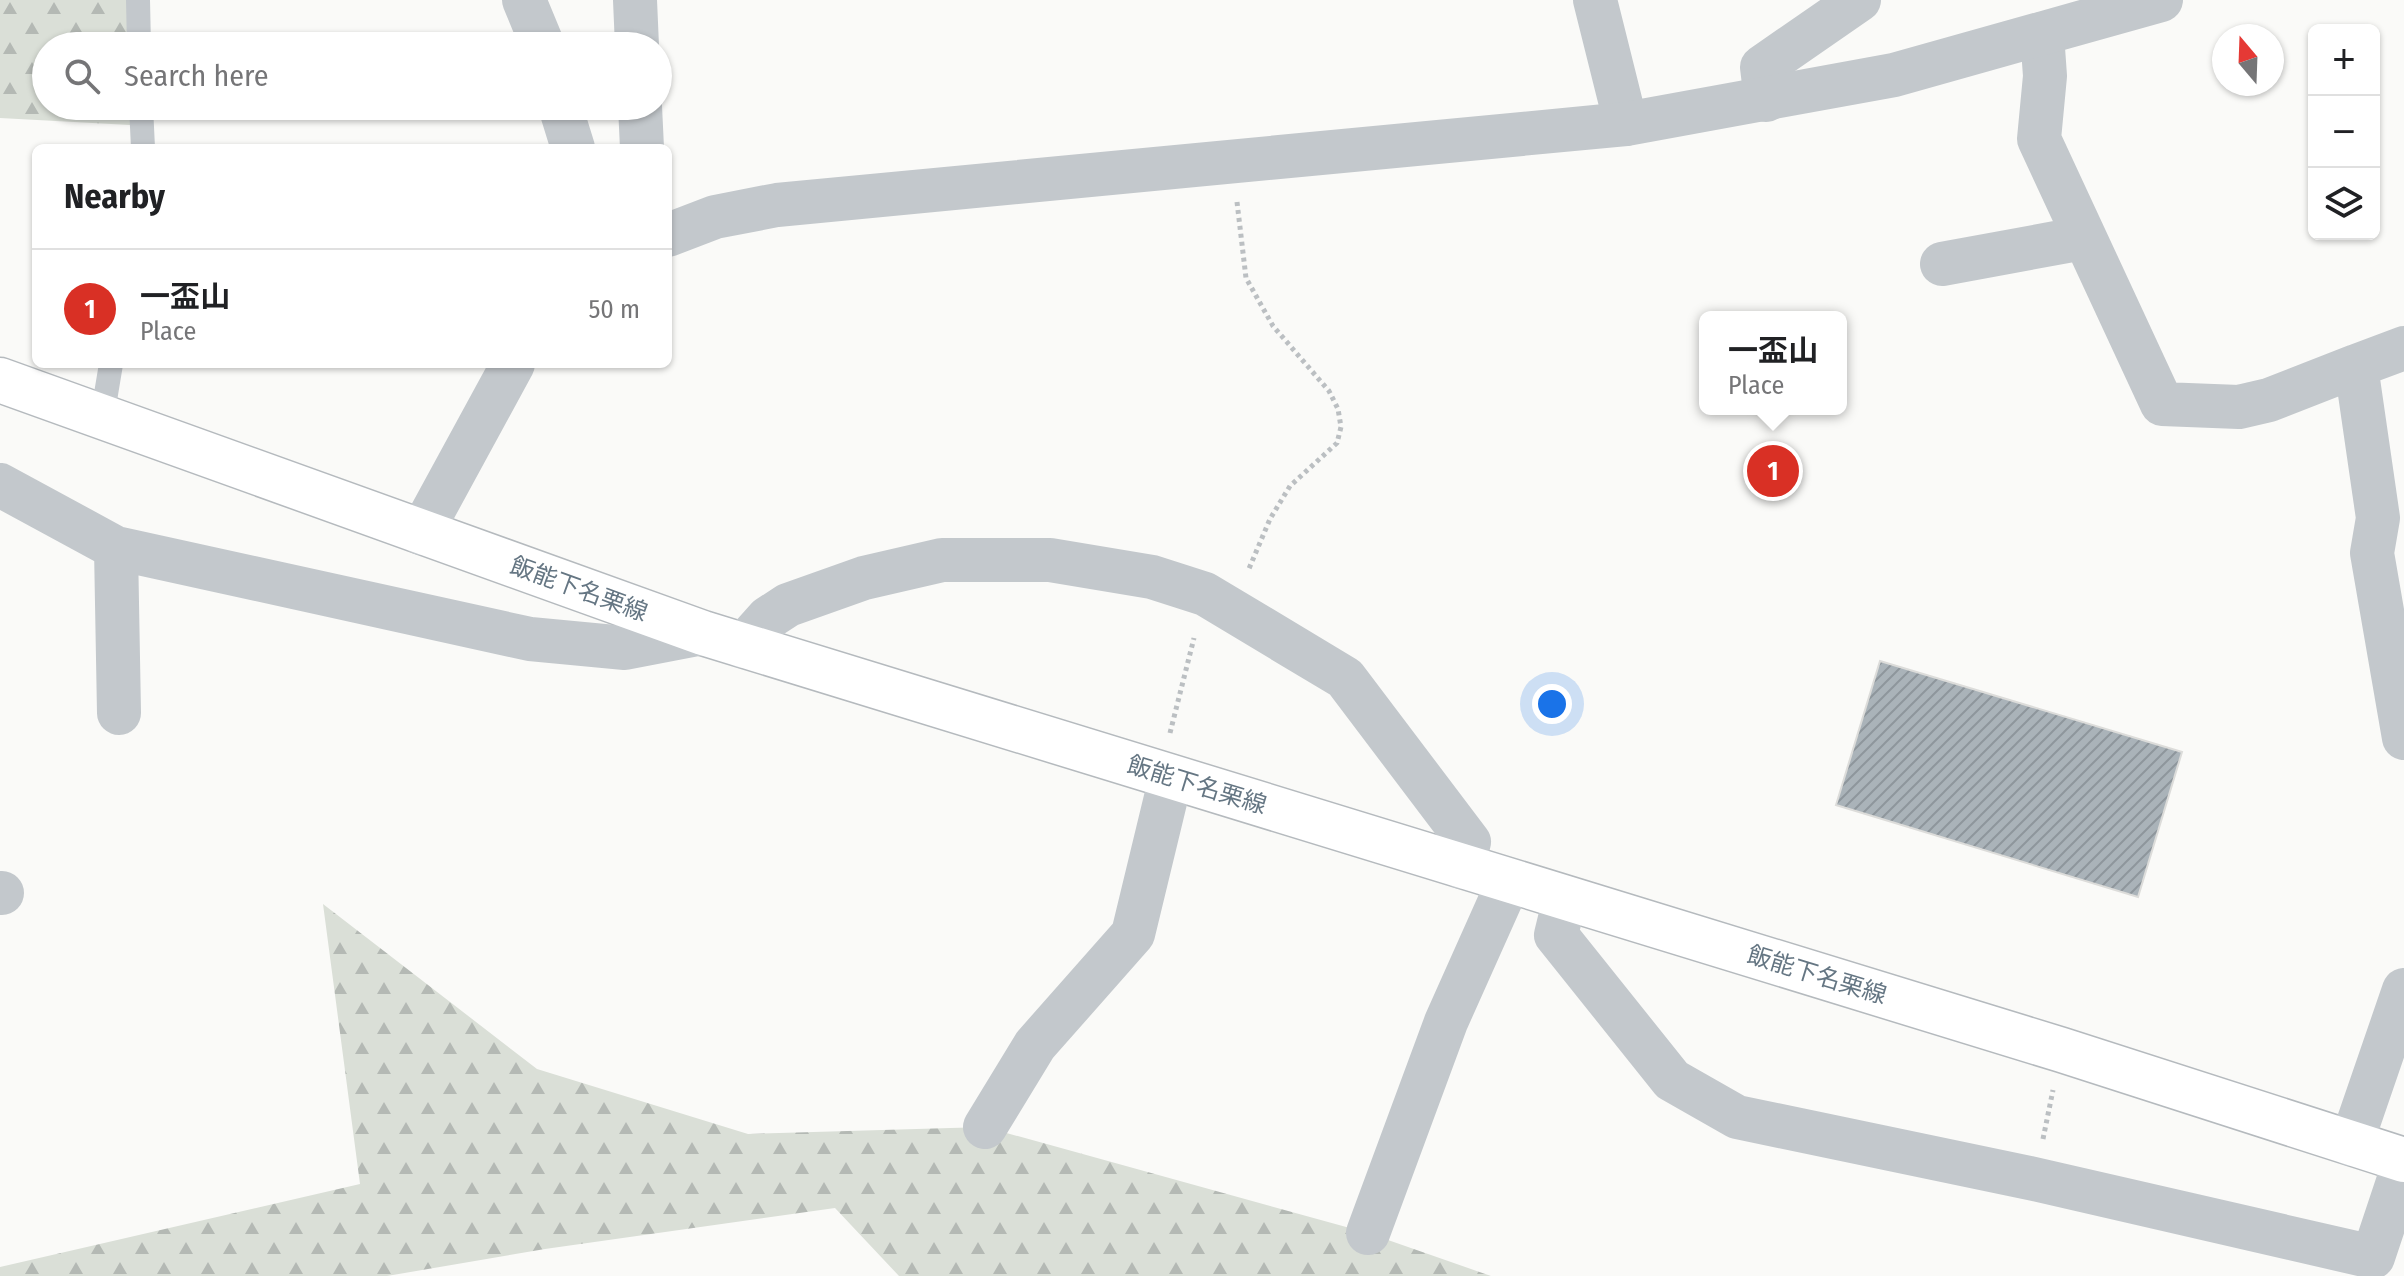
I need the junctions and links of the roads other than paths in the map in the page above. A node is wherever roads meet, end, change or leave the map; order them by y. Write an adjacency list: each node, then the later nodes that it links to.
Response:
1 (138, 0): 7 (lane)
2 (524, 0): 8 (street)
3 (635, 0): 9 (street)
4 (1595, 0): 15 (street)
5 (1859, 0): 11 (street)
6 (2161, 0): 10 (street)
7 (139, 32)
8 (537, 32)
9 (636, 32)
10 (2042, 34): 11 (street); 20 (street)
11 (1766, 100): 15 (street)
12 (142, 120): 16 (lane)
13 (564, 120): 17 (street)
14 (641, 120): 18 (street)
15 (1626, 124): 19 (street)
16 (143, 144)
17 (572, 144)
18 (642, 144)
19 (672, 233)
20 (2083, 238): 21 (street); 23 (street)
21 (1942, 264)
22 (2404, 348): 23 (street)
23 (2356, 366): 33 (street)
24 (110, 368): 27 (lane)
25 (511, 368): 29 (street)
26 (0, 380): 27 (main road, 飯能下名栗線)
27 (102, 418): 29 (main road, 飯能下名栗線)
28 (0, 485): 30 (street)
29 (421, 533): 31 (main road, 飯能下名栗線)
30 (116, 548): 31 (street); 32 (street)
31 (723, 640): 34 (main road, 飯能下名栗線); 35 (street)
32 (119, 713)
33 (2404, 738)
34 (1166, 775): 35 (main road, 飯能下名栗線); 39 (street)
35 (1462, 867): 36 (main road, 飯能下名栗線)
36 (1509, 881): 37 (main road, 飯能下名栗線); 42 (street)
37 (1565, 898): 40 (main road, 飯能下名栗線); 43 (street)
38 (2404, 990): 40 (street)
39 (985, 1127)
40 (2351, 1144): 41 (main road, 飯能下名栗線)
41 (2404, 1162): 43 (street)
42 (1368, 1233)
43 (2370, 1266)

